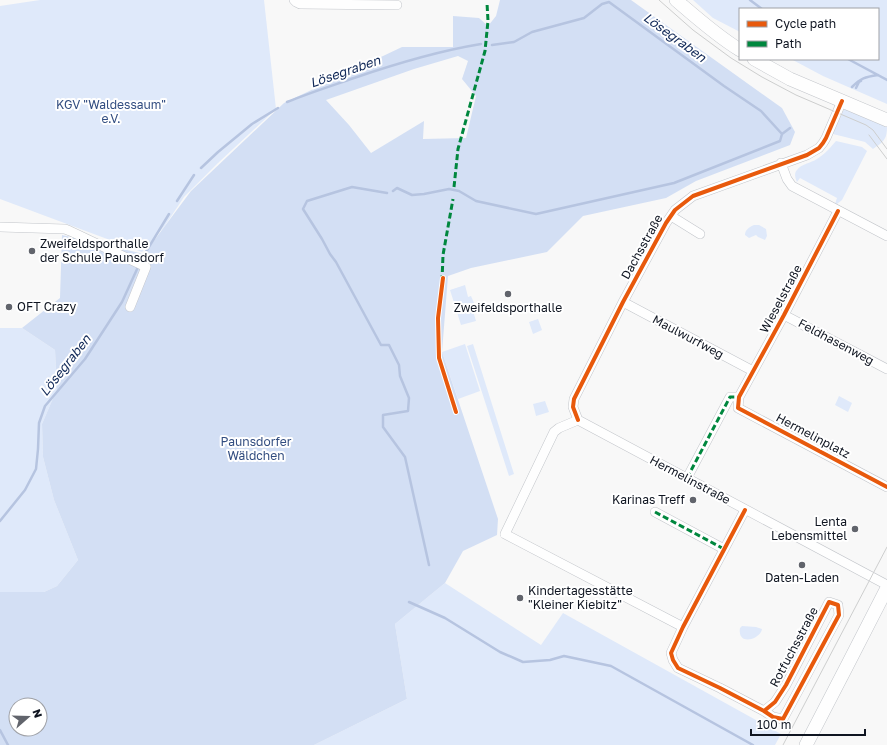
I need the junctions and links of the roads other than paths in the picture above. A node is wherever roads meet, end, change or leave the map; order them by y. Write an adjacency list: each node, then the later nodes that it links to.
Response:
1 (294, 0): 3 (street)
2 (676, 0): 4 (main road)
3 (397, 5)
4 (739, 49)
5 (756, 60): 6 (main road)
6 (842, 101): 7 (main road); 8 (street, Dachsstraße)
7 (887, 120)
8 (781, 163): 9 (street); 10 (street, Dachsstraße)
9 (838, 211): 13 (street); 16 (street, Wieselstraße)
10 (671, 216): 12 (street, Dachsstraße); 14 (street, Dachsstraße)
11 (0, 226): 15 (street)
12 (700, 234)
13 (887, 236)
14 (623, 302): 18 (street, Maulwurfweg); 20 (street, Dachsstraße)
15 (130, 307)
16 (784, 315): 17 (street, Feldhasenweg); 18 (street, Wieselstraße)
17 (887, 369)
18 (753, 371): 19 (street, Wieselstraße)
19 (739, 397): 21 (street); 22 (street, Hermelinplatz)
20 (578, 420): 21 (street, Hermelinstraße); 28 (street)
21 (687, 478): 23 (street, Hermelinstraße)
22 (887, 487)
23 (745, 510): 25 (street, Rotfuchsstraße); 26 (street, Hermelinstraße)
24 (655, 512): 25 (street)
25 (724, 549): 28 (street, Rotfuchsstraße)
26 (887, 585)
27 (887, 588): 30 (main road)
28 (683, 627): 29 (street, Rotfuchsstraße)
29 (764, 711): 29 (street, Rotfuchsstraße)
30 (806, 745)

